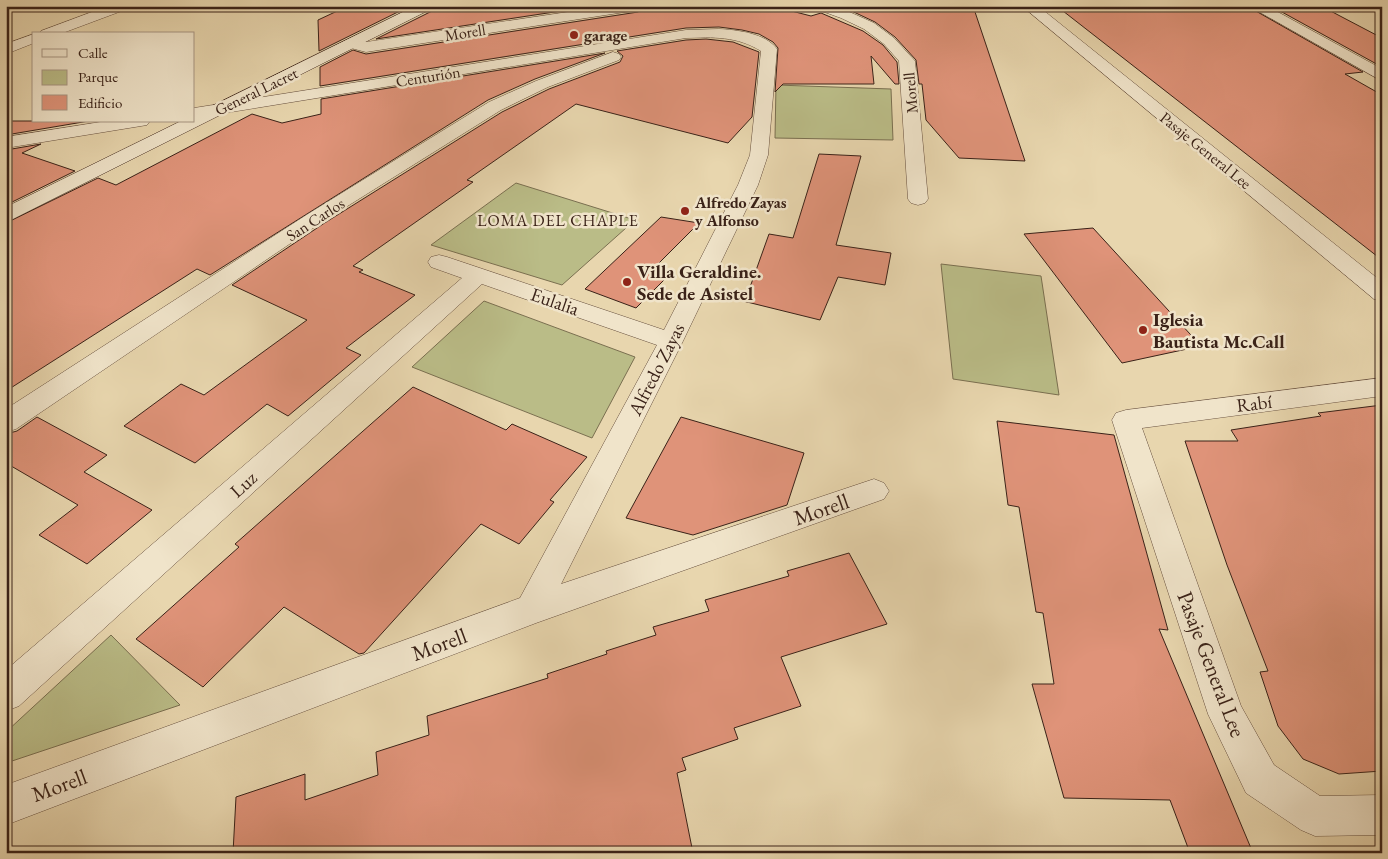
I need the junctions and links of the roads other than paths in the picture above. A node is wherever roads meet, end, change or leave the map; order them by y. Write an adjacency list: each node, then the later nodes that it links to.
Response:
1 (122, 6): 7 (street)
2 (426, 6): 11 (street, General Lacret)
3 (638, 6): 11 (street, Morell)
4 (821, 6): 21 (street, Morell)
5 (1029, 6): 25 (street, Pasaje General Lee)
6 (1256, 6): 13 (street)
7 (51, 32)
8 (6, 34): 9 (street)
9 (32, 41): 12 (street)
10 (636, 41): 15 (street, Centurión); 26 (street, Alfredo Zayas); 29 (street, San Carlos)
11 (352, 44): 15 (street, General Lacret)
12 (6, 49)
13 (1379, 73)
14 (195, 98): 15 (street)
15 (220, 108): 16 (street); 17 (street, General Lacret)
16 (195, 113)
17 (195, 120)
18 (135, 122): 20 (street)
19 (192, 122): 22 (street, General Lacret)
20 (6, 143)
21 (918, 199)
22 (6, 215)
23 (439, 262): 24 (street, Eulalia)
24 (479, 275): 26 (street, Eulalia); 32 (street, Luz)
25 (1382, 294)
26 (671, 341): 31 (street, Alfredo Zayas)
27 (1382, 387): 28 (street, Rabí)
28 (1126, 420): 34 (street, Pasaje General Lee)
29 (6, 422)
30 (874, 491): 31 (street, Morell)
31 (532, 609): 33 (street, Morell)
32 (6, 694)
33 (6, 805)
34 (1382, 815)

